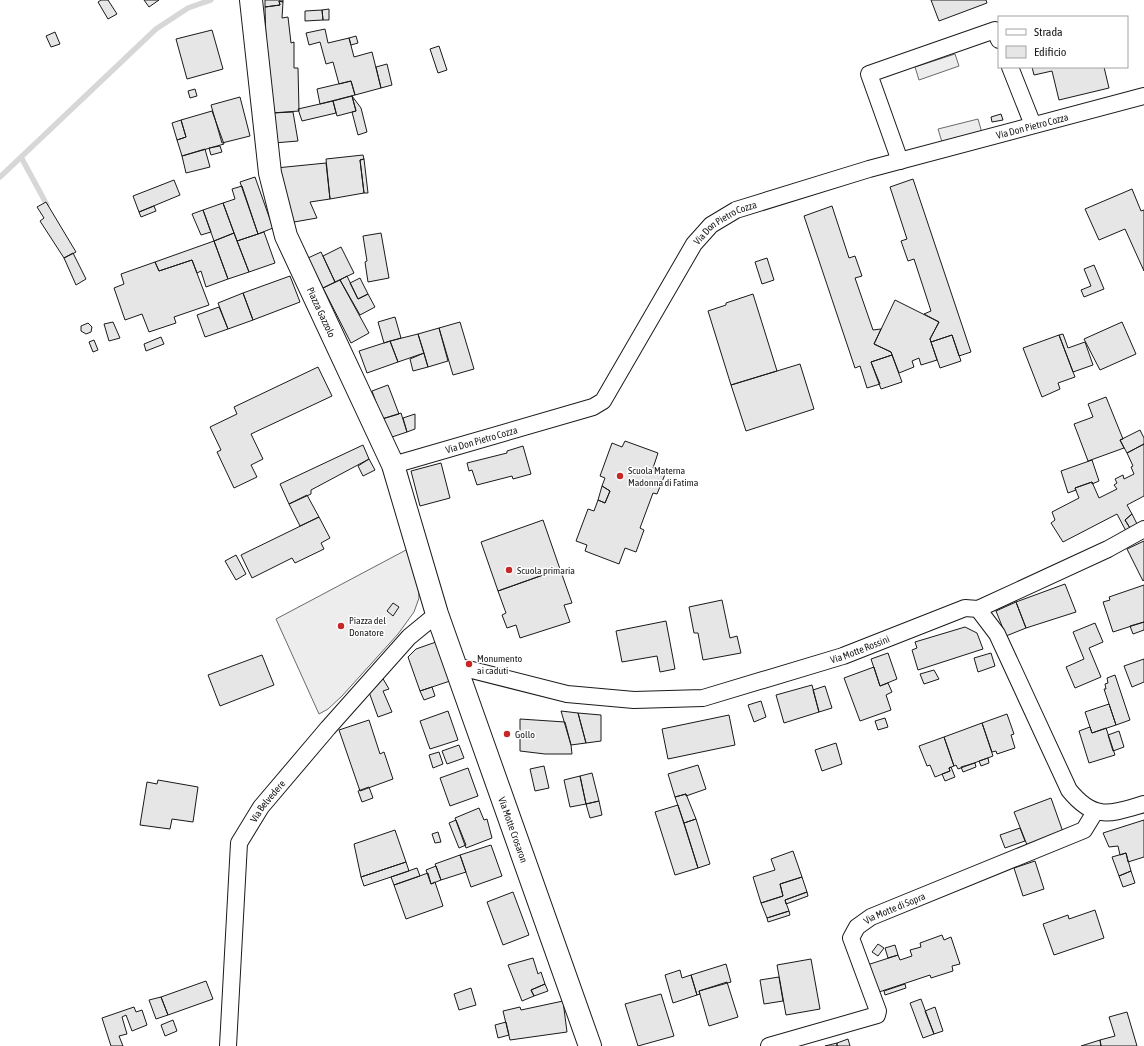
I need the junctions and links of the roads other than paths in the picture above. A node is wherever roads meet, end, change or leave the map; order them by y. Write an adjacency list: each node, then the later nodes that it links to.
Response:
1 (251, 0): 7 (street, Piazza Gazzolo)
2 (998, 38): 6 (street)
3 (1010, 68): 5 (street)
4 (1144, 96): 5 (street, Via Don Pietro Cozza)
5 (1033, 125): 6 (street, Via Don Pietro Cozza)
6 (900, 161): 7 (street, Via Don Pietro Cozza)
7 (393, 465): 10 (street, Piazza Gazzolo)
8 (1144, 529): 9 (street)
9 (978, 609): 11 (street, Via Motte Rossini); 13 (street)
10 (437, 614): 11 (street, Via Motte Crosaron); 14 (street, Via Belvedere)
11 (456, 666): 15 (street, Via Motte Crosaron)
12 (1144, 804): 13 (street)
13 (1095, 812): 16 (street, Via Motte di Sopra)
14 (228, 1046)
15 (590, 1046)
16 (769, 1046)

